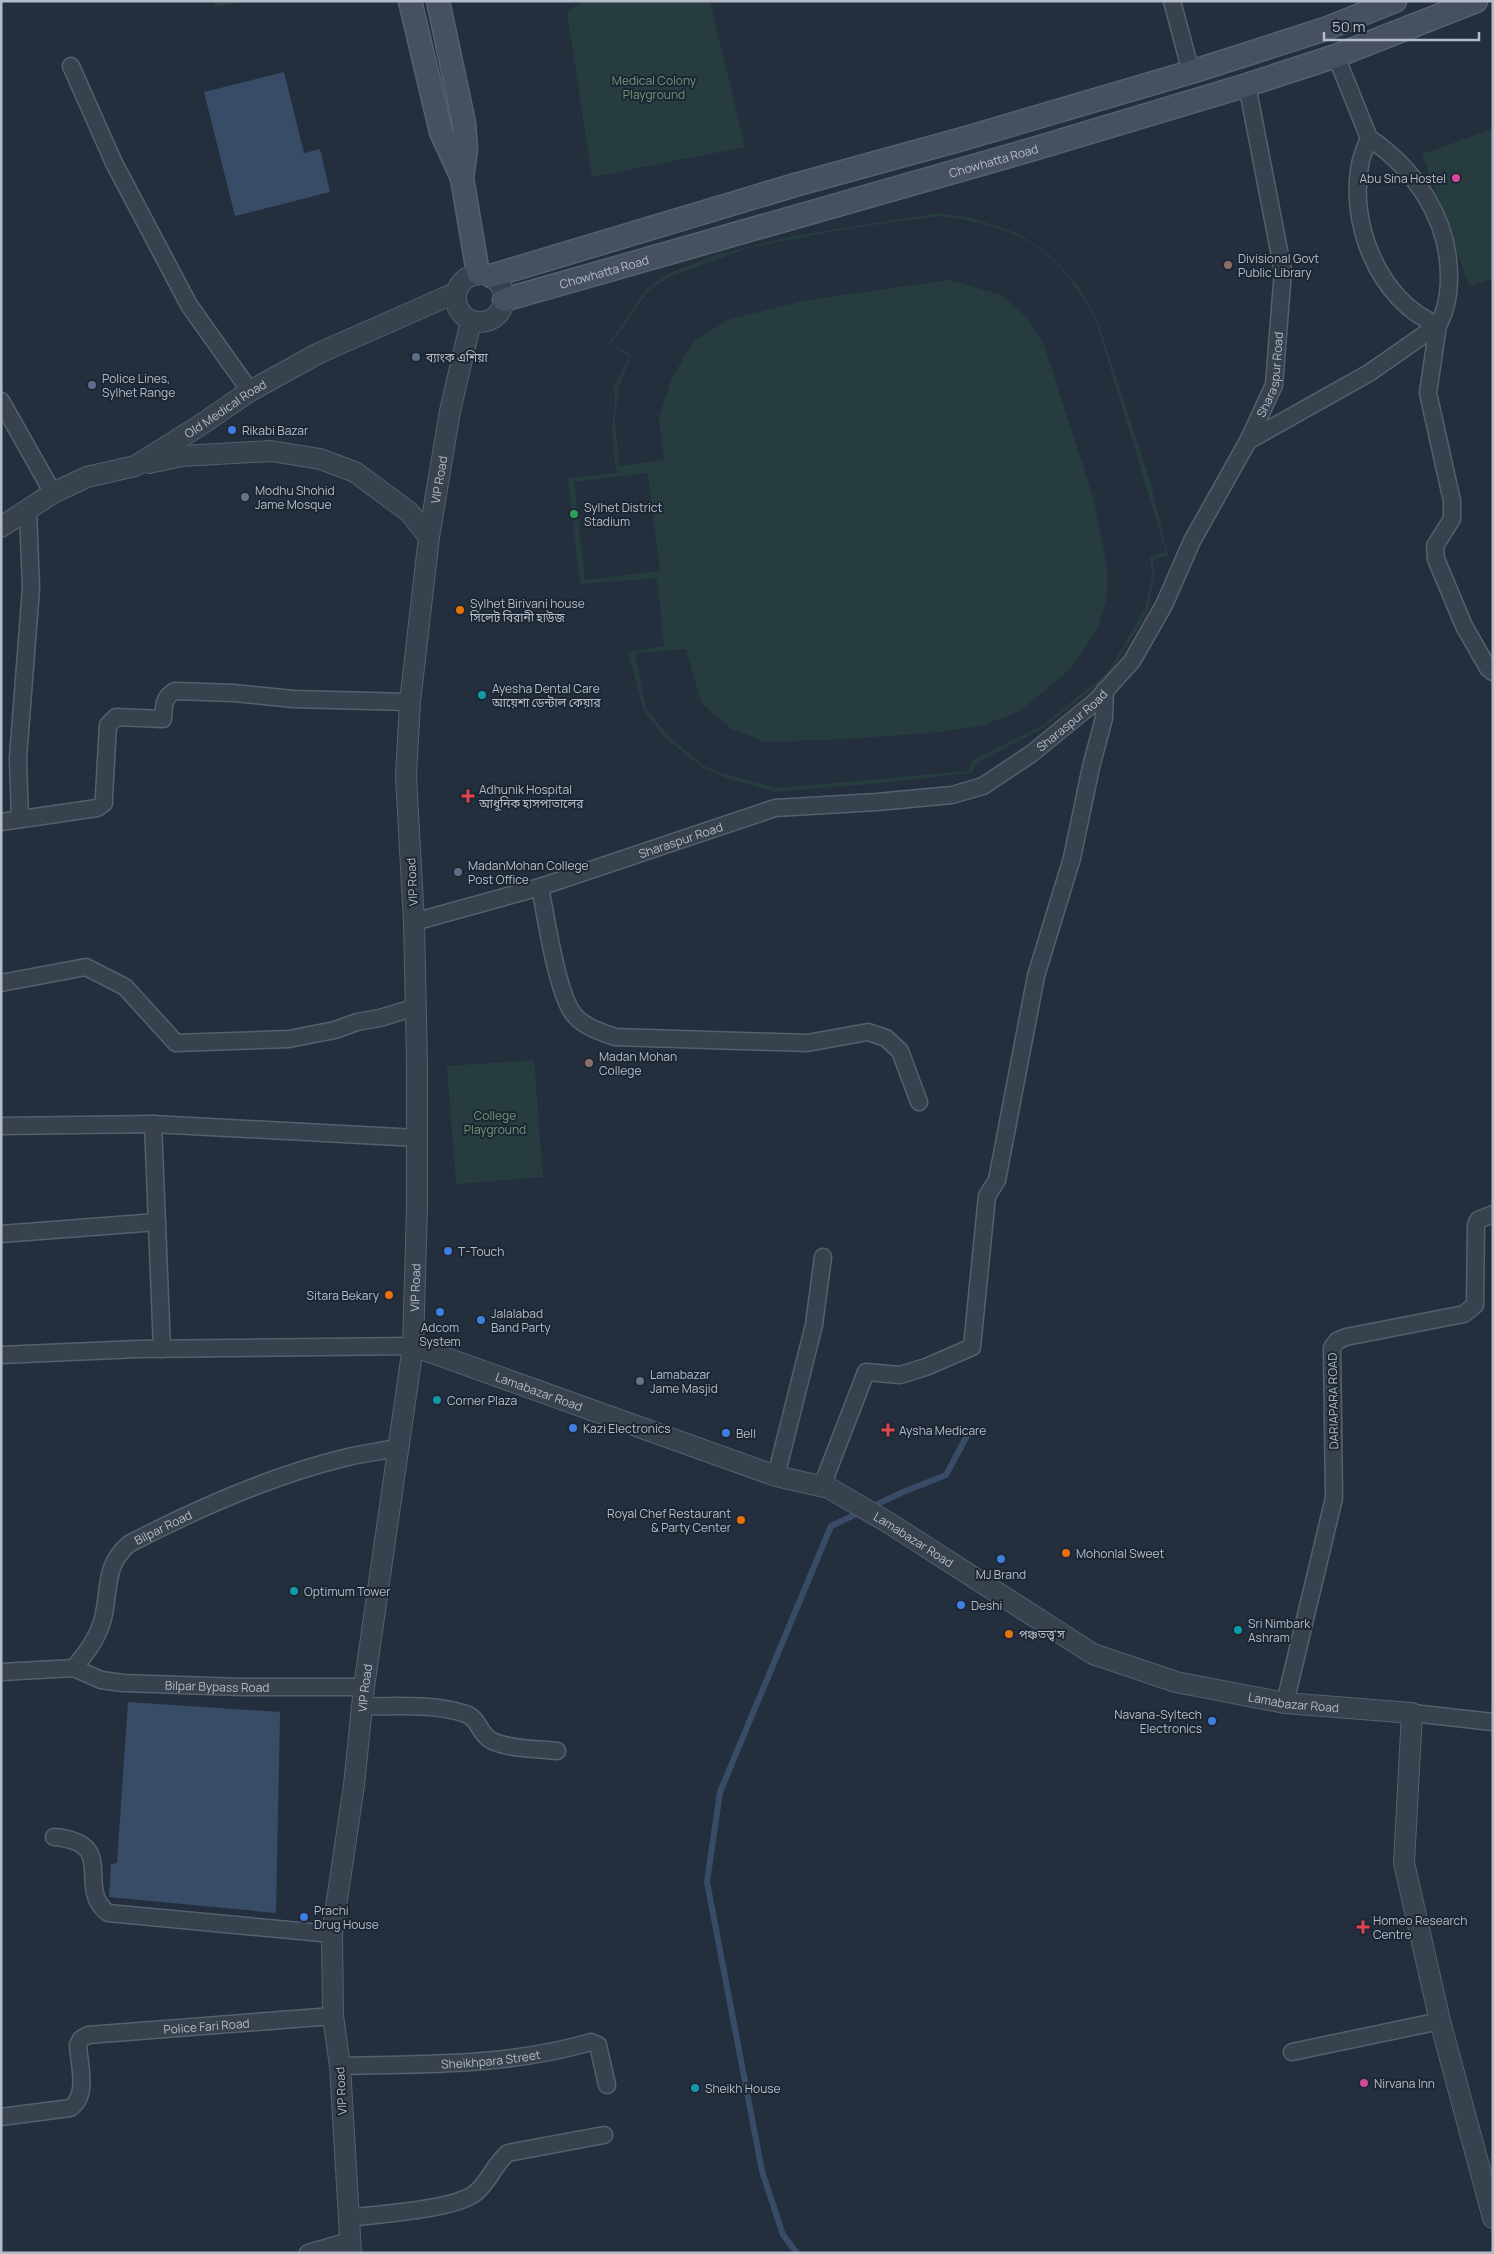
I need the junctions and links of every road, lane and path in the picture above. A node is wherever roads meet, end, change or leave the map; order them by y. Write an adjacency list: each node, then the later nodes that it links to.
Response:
1 (410, 1): 11 (main road)
2 (438, 1): 11 (main road)
3 (1172, 1): 8 (street)
4 (1395, 1): 8 (main road)
5 (1476, 1): 6 (main road, Chowhatta Road)
6 (1336, 56): 9 (main road, Chowhatta Road); 10 (street)
7 (71, 66): 19 (street)
8 (1191, 72): 12 (main road)
9 (1246, 85): 13 (main road, Chowhatta Road); 21 (street, Sharaspur Road)
10 (1369, 138): 18 (street); 18 (street)
11 (462, 178): 14 (main road)
12 (796, 186): 13 (main road); 14 (main road)
13 (804, 214): 16 (main road, Chowhatta Road)
14 (484, 275): 15 (street); 16 (street)
15 (455, 293): 17 (street); 19 (street, Old Medical Road)
16 (504, 300): 17 (street)
17 (471, 321): 26 (street, VIP Road)
18 (1438, 325): 21 (street); 27 (street)
19 (250, 391): 22 (street, Old Medical Road)
20 (1, 401): 23 (street)
21 (1248, 441): 28 (street, Sharaspur Road)
22 (135, 466): 23 (street, Old Medical Road); 26 (street)
23 (53, 493): 24 (street, Old Medical Road)
24 (28, 510): 25 (street, Old Medical Road); 30 (street)
25 (1, 527)
26 (429, 537): 29 (street, VIP Road)
27 (1493, 672)
28 (1105, 690): 32 (street, Sharaspur Road); 49 (street)
29 (410, 702): 30 (street); 33 (street, VIP Road)
30 (20, 819): 31 (street)
31 (1, 822)
32 (540, 887): 33 (street, Sharaspur Road); 36 (street)
33 (414, 922): 35 (street, VIP Road)
34 (1, 983): 35 (street)
35 (416, 1007): 39 (street, VIP Road)
36 (919, 1102)
37 (153, 1124): 38 (street); 39 (street); 41 (street)
38 (1, 1126)
39 (417, 1138): 44 (street, VIP Road)
40 (1493, 1214): 53 (street, DARIAPARA ROAD)
41 (157, 1222): 42 (street); 45 (street)
42 (1, 1234)
43 (823, 1257): 48 (street)
44 (414, 1346): 45 (street); 47 (street, VIP Road); 48 (street, Lamabazar Road)
45 (162, 1349): 46 (street)
46 (1, 1355)
47 (400, 1448): 50 (street, Bilpar Road); 52 (street, VIP Road)
48 (776, 1476): 49 (street, Lamabazar Road)
49 (826, 1487): 53 (street, Lamabazar Road)
50 (74, 1668): 51 (street); 52 (street, Bilpar Bypass Road)
51 (1, 1672)
52 (363, 1697): 56 (street, Bilpar Bypass Road); 58 (street, VIP Road)
53 (1285, 1703): 54 (street, Lamabazar Road)
54 (1412, 1713): 55 (street); 60 (street)
55 (1493, 1722)
56 (557, 1752)
57 (54, 1837): 58 (street)
58 (332, 1934): 59 (street, VIP Road)
59 (333, 2016): 62 (street, VIP Road); 64 (street, Police Fari Road)
60 (1440, 2020): 61 (street); 67 (street)
61 (1292, 2052)
62 (340, 2066): 63 (street, Sheikhpara Street); 66 (street, VIP Road)
63 (607, 2085)
64 (1, 2117)
65 (604, 2134): 66 (street)
66 (348, 2218): 68 (street, VIP Road)
67 (1493, 2218)
68 (350, 2247): 69 (street)
69 (308, 2253)

